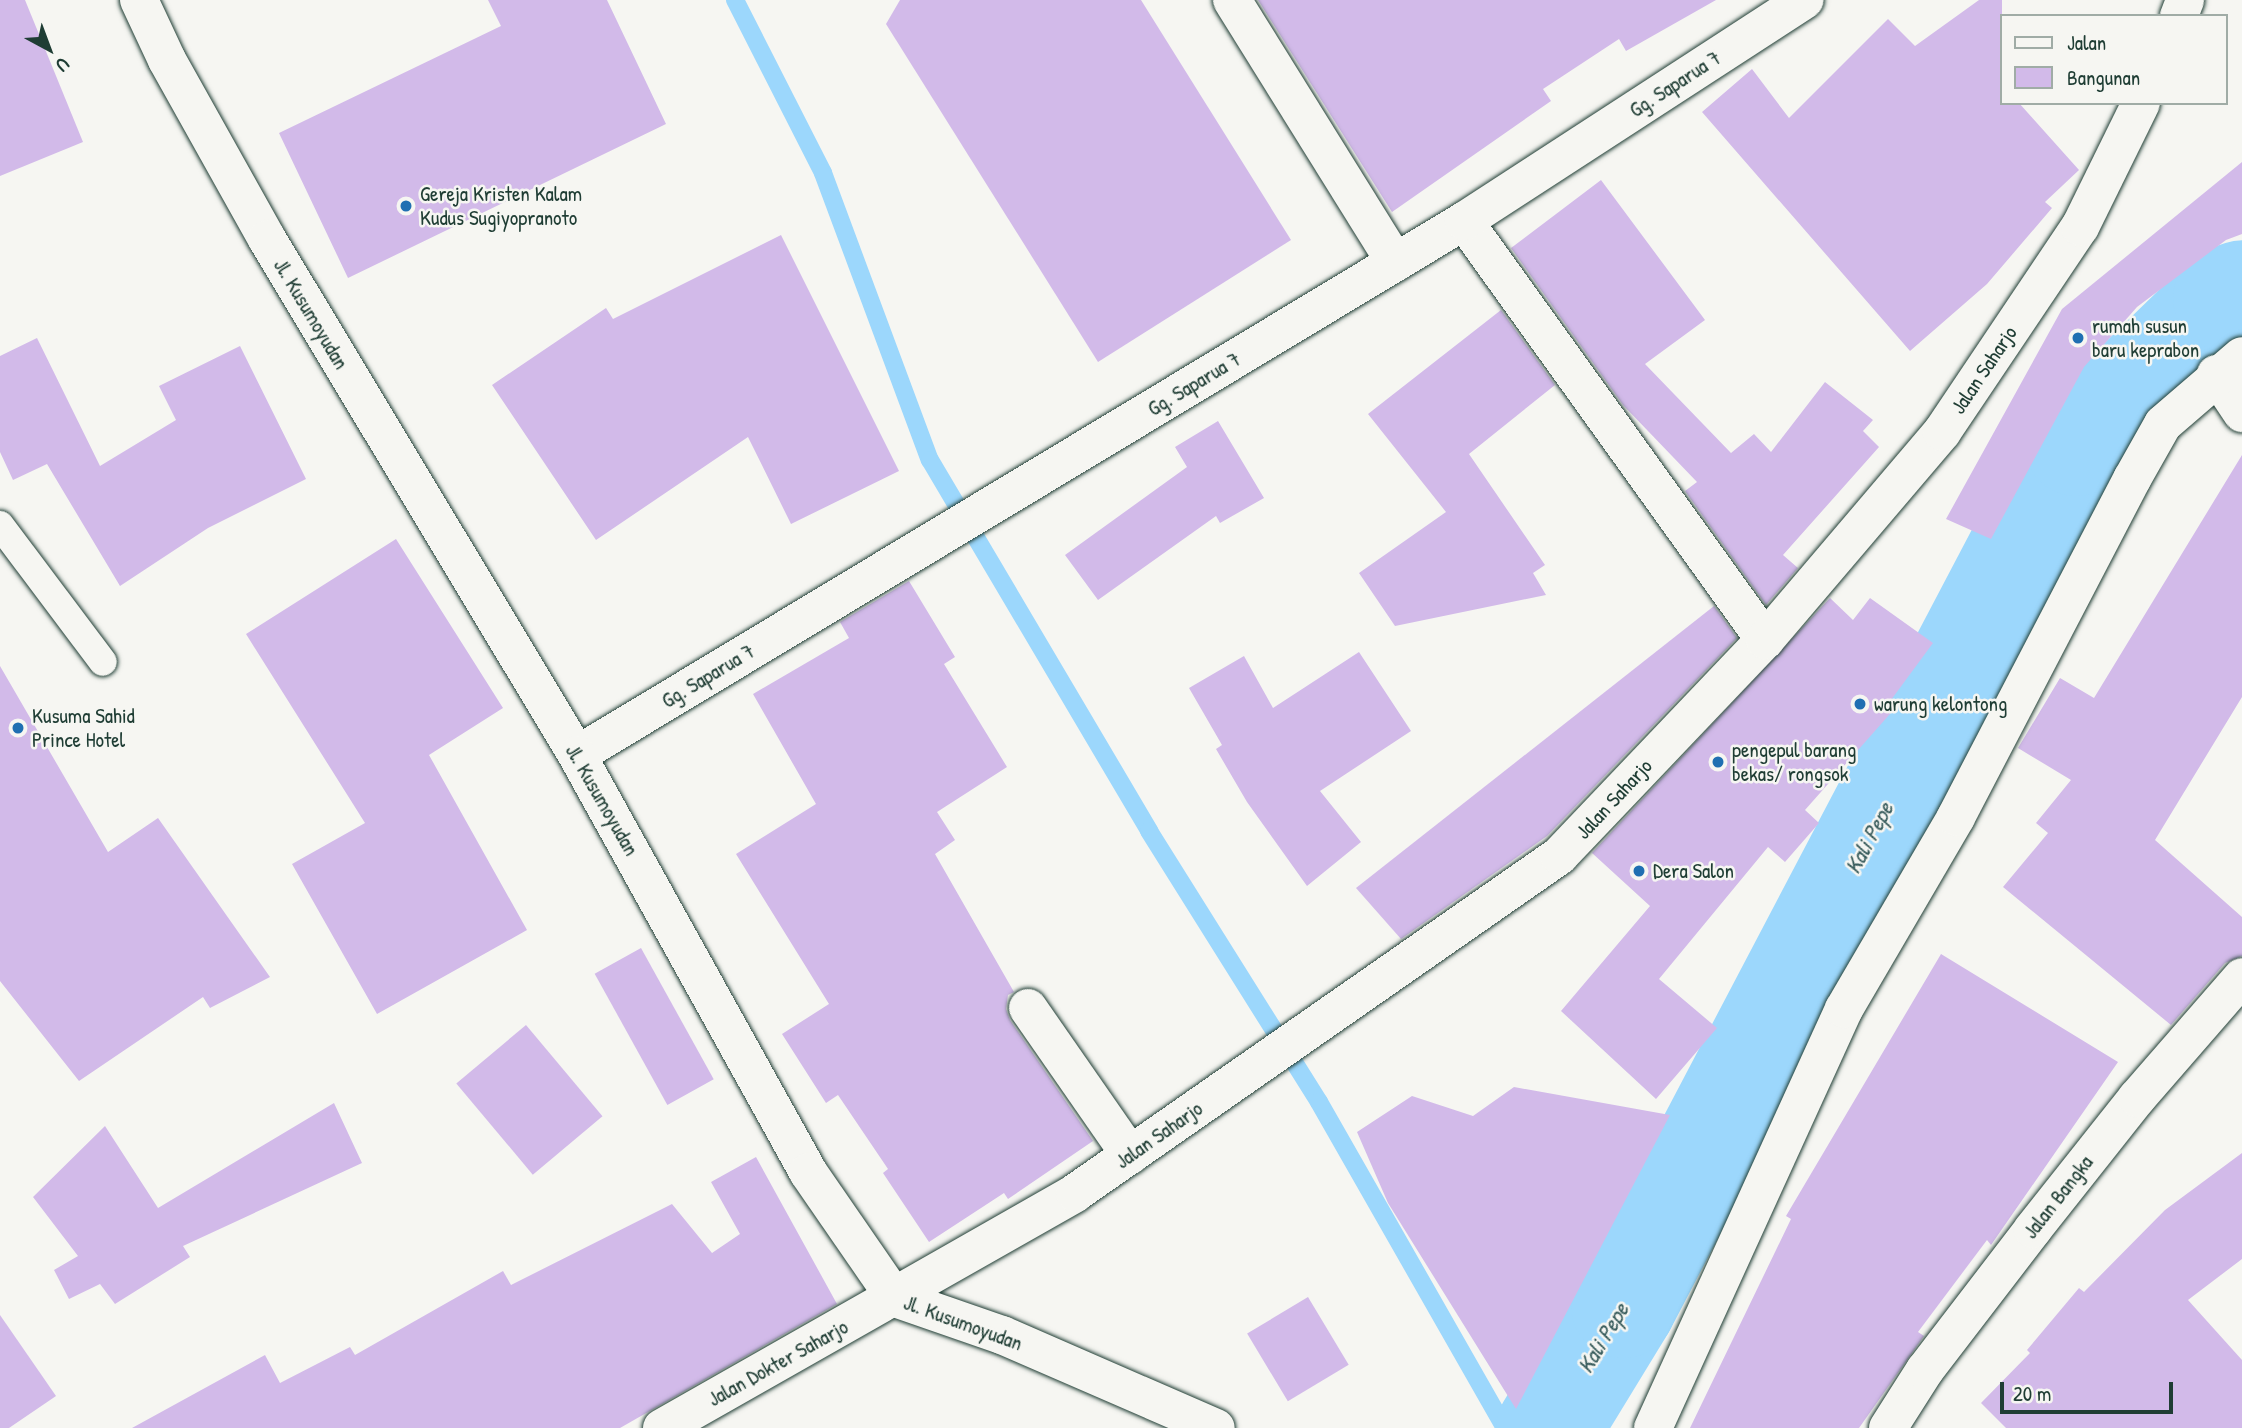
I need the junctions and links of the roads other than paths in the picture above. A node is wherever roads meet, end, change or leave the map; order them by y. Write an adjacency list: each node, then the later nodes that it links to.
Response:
1 (139, 0): 12 (street, Jl. Kusumoyudan)
2 (1232, 0): 6 (street)
3 (1804, 0): 5 (street, Gg. Saparua 7)
4 (2140, 105): 10 (street, Jalan Saharjo)
5 (1464, 221): 6 (street, Gg. Saparua 7); 10 (street)
6 (1395, 262): 12 (street, Gg. Saparua 7)
7 (2229, 365): 8 (street); 19 (street)
8 (2242, 413)
9 (2, 533): 11 (lane)
10 (1765, 640): 15 (street, Jalan Saharjo)
11 (103, 662)
12 (577, 755): 16 (street, Jl. Kusumoyudan)
13 (2242, 977): 20 (street, Jalan Bangka)
14 (1028, 1008): 15 (street)
15 (1130, 1155): 16 (street, Jalan Saharjo)
16 (895, 1298): 17 (street, Jalan Dokter Saharjo); 18 (street, Jl. Kusumoyudan)
17 (662, 1428)
18 (1216, 1428)
19 (1653, 1428)
20 (1888, 1428)

